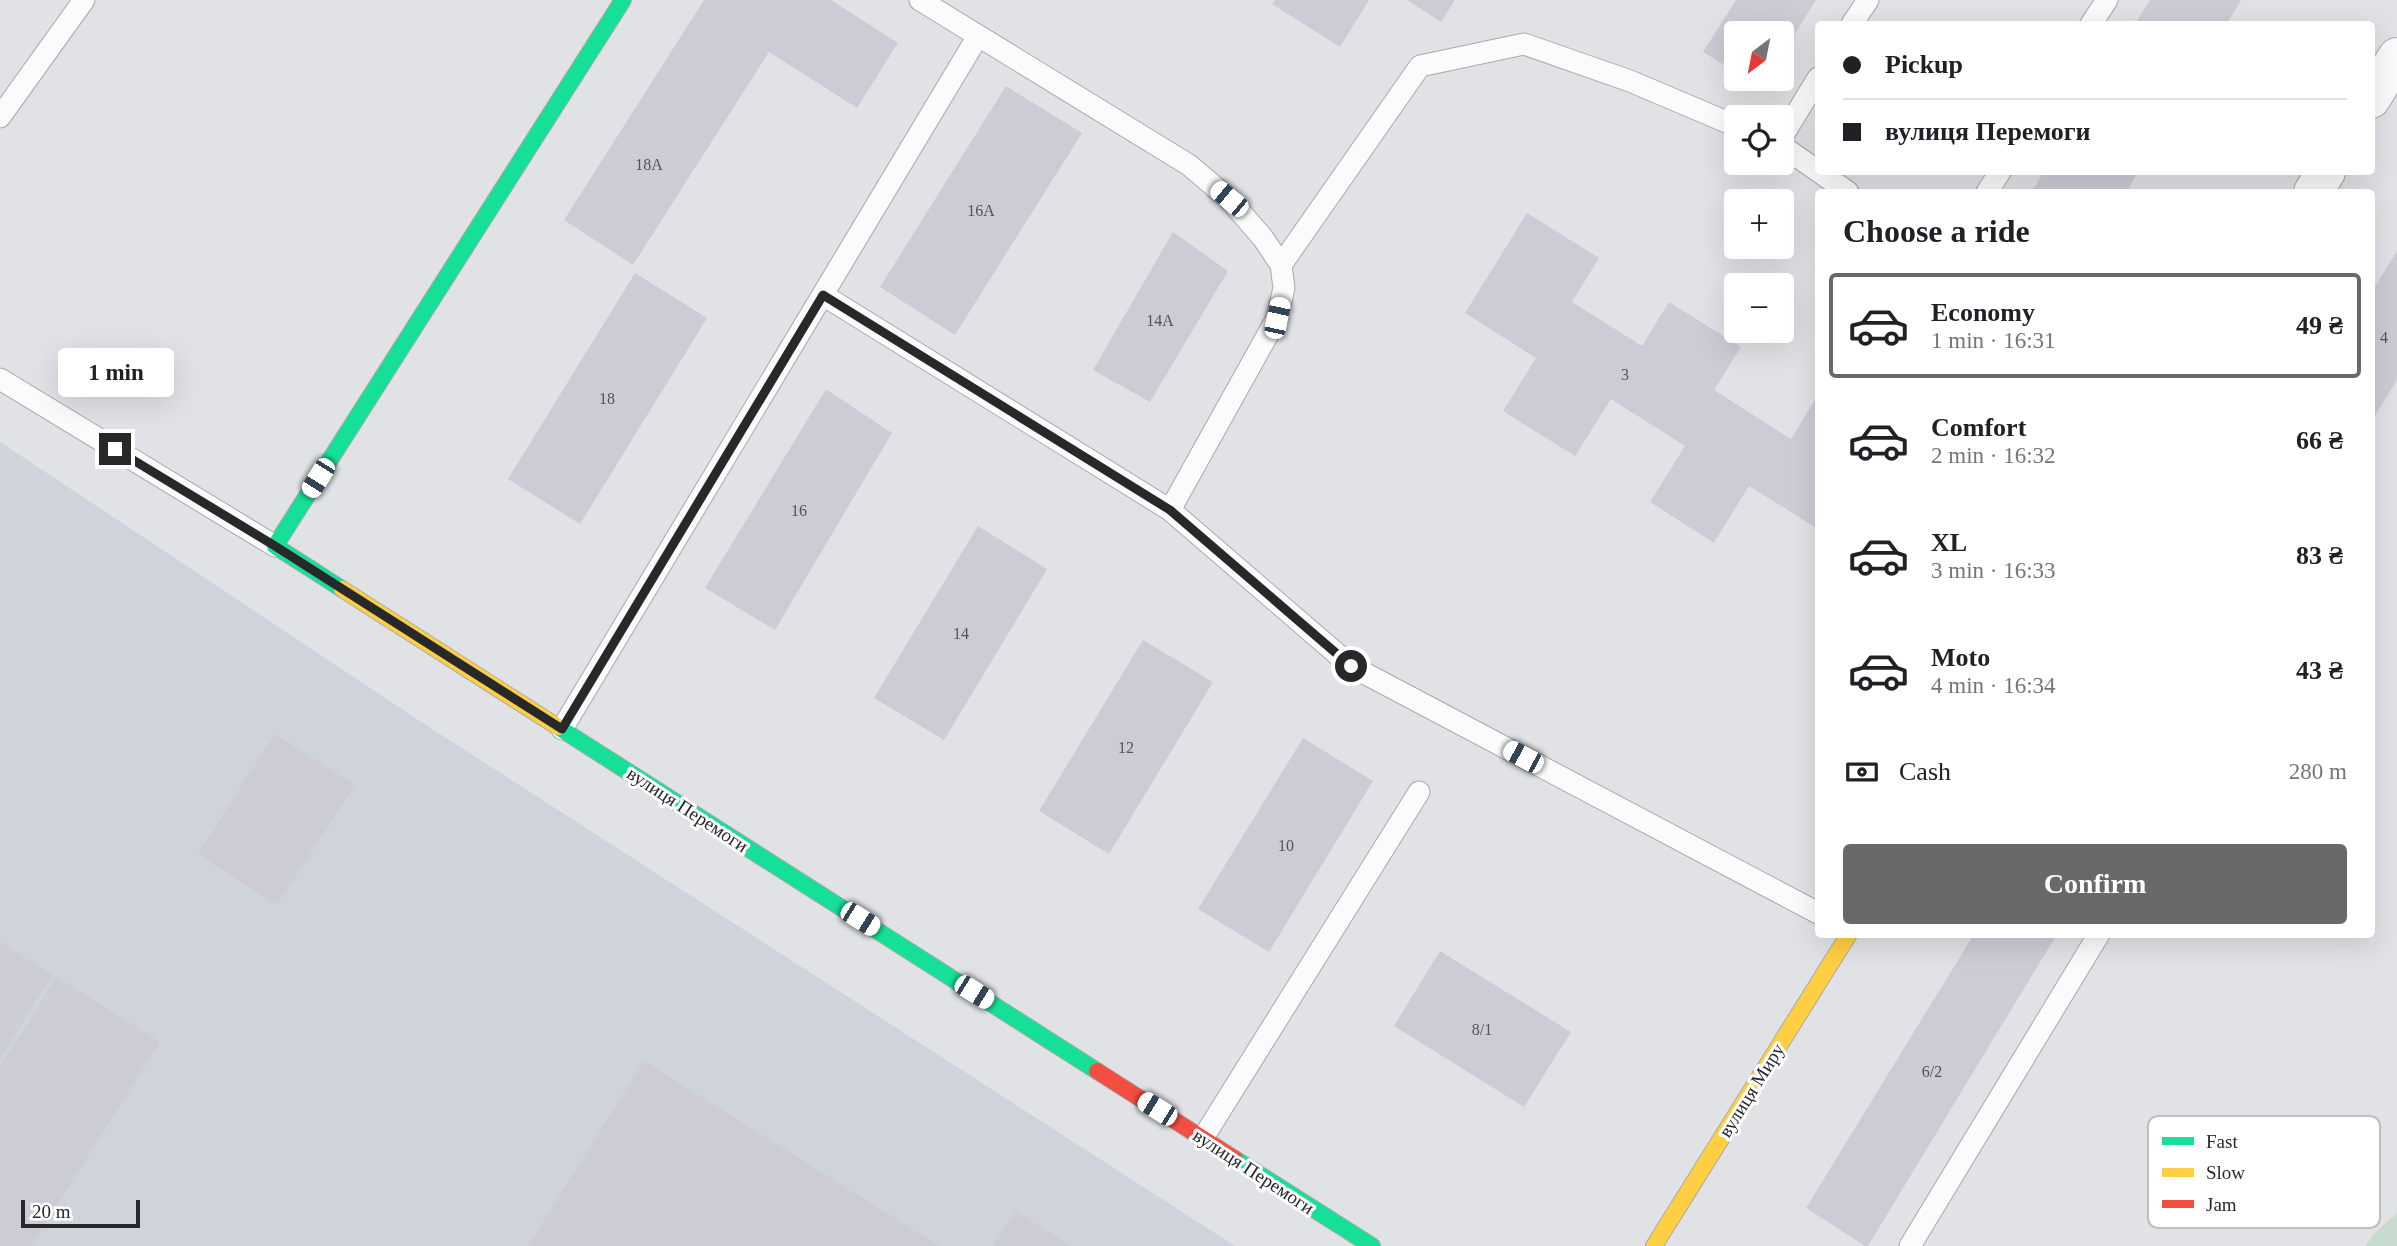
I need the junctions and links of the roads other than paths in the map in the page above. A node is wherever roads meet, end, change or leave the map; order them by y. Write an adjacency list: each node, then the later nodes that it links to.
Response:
1 (84, 0): 12 (lane)
2 (623, 0): 23 (street)
3 (920, 0): 8 (lane)
4 (1868, 0): 6 (lane)
5 (2107, 0): 7 (lane)
6 (1854, 21)
7 (2093, 21)
8 (978, 36): 19 (lane); 20 (lane)
9 (2397, 57): 11 (street)
10 (1815, 83): 13 (lane)
11 (2375, 93)
12 (0, 117)
13 (1794, 117)
14 (1724, 120): 19 (lane)
15 (1794, 154): 16 (lane)
16 (1815, 169)
17 (1824, 175): 18 (lane)
18 (1844, 189)
19 (1280, 265): 22 (lane)
20 (823, 295): 22 (lane); 24 (lane)
21 (0, 379): 23 (lane, вулиця Перемоги)
22 (1170, 510): 26 (lane)
23 (275, 546): 24 (street, вулиця Перемоги)
24 (562, 729): 29 (street, вулиця Перемоги)
25 (1419, 792): 29 (lane)
26 (1815, 911)
27 (1846, 938): 31 (street, вулиця Миру)
28 (2097, 938): 32 (lane)
29 (1203, 1138): 30 (street, вулиця Перемоги)
30 (1372, 1246)
31 (1654, 1246)
32 (1910, 1246)

